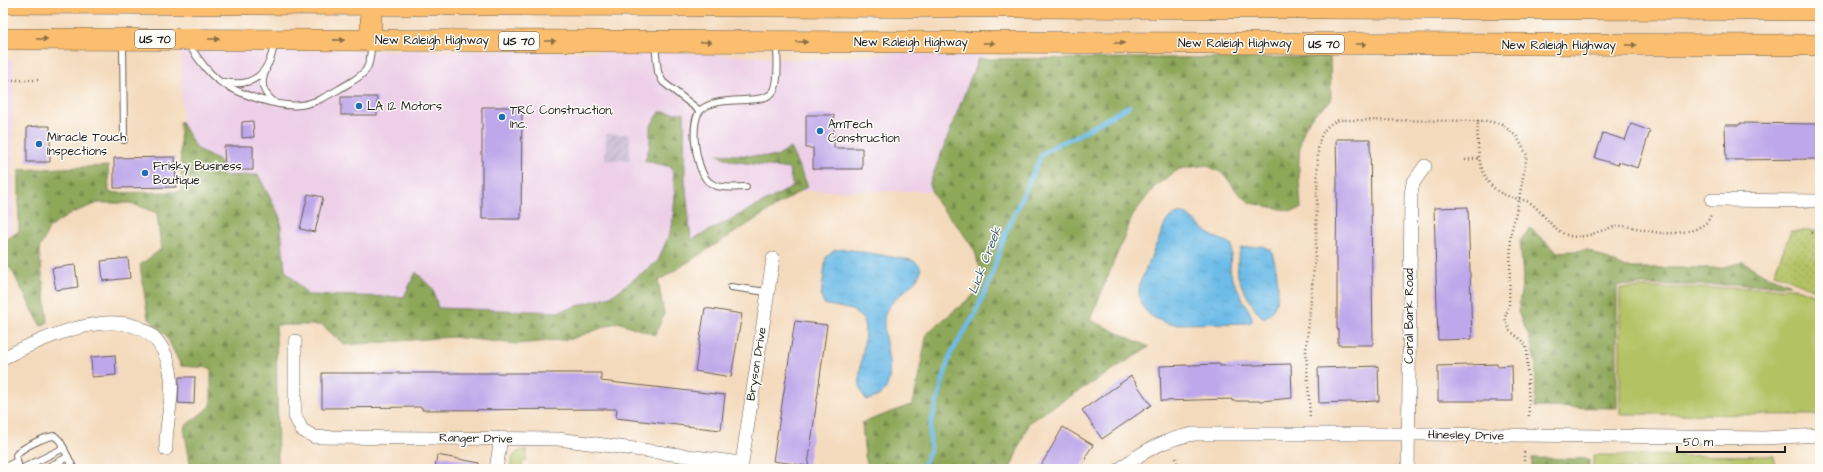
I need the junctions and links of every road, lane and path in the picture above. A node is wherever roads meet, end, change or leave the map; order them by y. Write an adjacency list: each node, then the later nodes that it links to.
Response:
1 (3, 3): 2 (highway)
2 (371, 4): 3 (highway); 9 (highway)
3 (1571, 6): 4 (highway)
4 (1820, 10)
5 (3, 39): 8 (highway, New Raleigh Highway / US 70, one-way to 8)
6 (185, 39): 7 (highway, New Raleigh Highway / US 70, one-way to 7); 8 (highway, New Raleigh Highway / US 70); 14 (lane)
7 (275, 39): 9 (highway, New Raleigh Highway / US 70, one-way to 9); 13 (lane)
8 (123, 40): 20 (lane)
9 (371, 40): 10 (highway, New Raleigh Highway / US 70, one-way to 10); 17 (lane)
10 (655, 41): 11 (highway, New Raleigh Highway / US 70, one-way to 11); 18 (lane)
11 (778, 42): 12 (highway, New Raleigh Highway / US 70, one-way to 12); 18 (lane)
12 (1820, 46)
13 (268, 66): 14 (lane); 17 (lane)
14 (210, 73): 17 (lane)
15 (9, 80): 16 (path)
16 (39, 80)
17 (276, 103)
18 (700, 111): 24 (lane)
19 (1478, 120): 21 (path)
20 (124, 140)
21 (1479, 158): 22 (path); 26 (path)
22 (1465, 160)
23 (1425, 166): 34 (street, Coral Bark Road)
24 (746, 187)
25 (1820, 201): 26 (street)
26 (1712, 205)
27 (1811, 233): 28 (path)
28 (1820, 233)
29 (773, 259): 31 (street, Bryson Drive)
30 (731, 287): 31 (lane)
31 (767, 292): 43 (street, Bryson Drive)
32 (296, 341): 36 (street, Ranger Drive)
33 (3, 358): 38 (street)
34 (1408, 434): 35 (street, Hinesley Drive); 49 (street, Hinesley Drive); 51 (street, Coral Bark Road)
35 (1820, 435)
36 (501, 438): 43 (street, Ranger Drive); 48 (street)
37 (64, 448): 40 (lane); 42 (lane); 46 (lane)
38 (166, 449)
39 (1524, 450): 52 (path)
40 (68, 457): 45 (lane); 47 (lane)
41 (1176, 458): 50 (path)
42 (17, 461): 44 (lane); 46 (lane)
43 (741, 466)
44 (3, 468)
45 (71, 468)
46 (21, 469)
47 (44, 469)
48 (496, 469)
49 (1120, 469)
50 (1178, 469)
51 (1408, 469)
52 (1524, 469)

